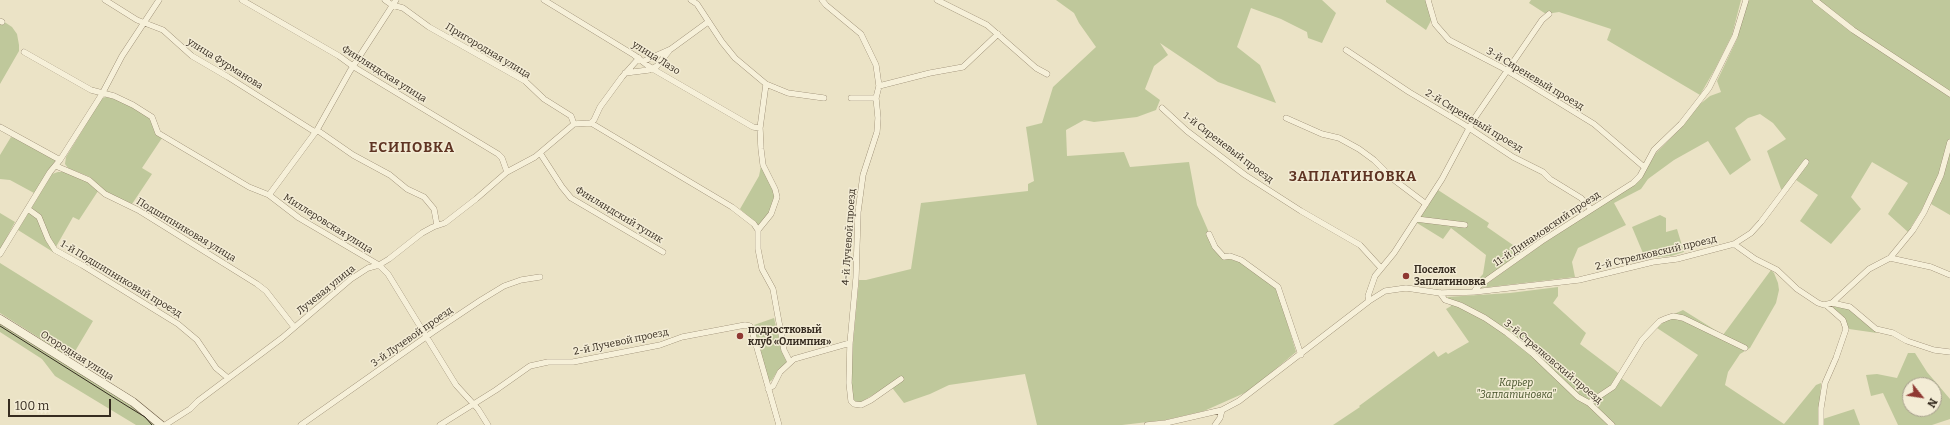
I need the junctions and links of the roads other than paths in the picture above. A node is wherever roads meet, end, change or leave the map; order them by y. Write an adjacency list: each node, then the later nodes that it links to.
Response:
1 (105, 0): 16 (street, улица Фурманова)
2 (159, 0): 16 (street)
3 (242, 0): 22 (street, Финляндская улица)
4 (385, 0): 13 (street, Пригородная улица)
5 (544, 0): 21 (street, улица Лазо)
6 (691, 0): 12 (street)
7 (822, 0): 28 (street)
8 (937, 0): 17 (street)
9 (1428, 0): 24 (street, 3-й Сиреневый проезд)
10 (1746, 0): 47 (street, 11-й Динамовский проезд)
11 (1815, 0): 30 (street)
12 (696, 2): 15 (street)
13 (394, 3): 22 (street); 37 (street, Пригородная улица)
14 (1549, 14): 24 (street)
15 (708, 22): 18 (street); 27 (street)
16 (143, 23): 29 (street); 41 (street, улица Фурманова)
17 (998, 34): 26 (street); 28 (street)
18 (671, 49): 21 (street); 23 (street)
19 (1346, 50): 40 (street, 2-й Сиреневый проезд)
20 (24, 52): 29 (street, Миллеровская улица)
21 (641, 60): 23 (street, улица Лазо); 25 (street)
22 (354, 67): 41 (street); 48 (street, Финляндская улица)
23 (651, 68): 25 (street); 39 (street, улица Лазо)
24 (1506, 71): 40 (street); 47 (street, 3-й Сиреневый проезд)
25 (625, 74): 36 (street)
26 (1048, 74)
27 (766, 84): 31 (street); 39 (street)
28 (879, 86): 33 (street, 4-й Лучевой проезд)
29 (102, 94): 44 (street); 49 (street, Миллеровская улица)
30 (1950, 94)
31 (824, 98)
32 (851, 98): 33 (street)
33 (876, 98): 73 (street, 4-й Лучевой проезд)
34 (1162, 108): 63 (street, 1-й Сиреневый проезд)
35 (1286, 118): 50 (street)
36 (591, 123): 37 (street); 56 (street)
37 (574, 124): 43 (street, Лучевая улица)
38 (0, 127): 44 (street)
39 (760, 128): 56 (street)
40 (1469, 128): 50 (street); 52 (street, 2-й Сиреневый проезд)
41 (316, 131): 49 (street); 54 (street, улица Фурманова)
42 (1950, 142): 61 (street)
43 (540, 153): 48 (street, Лучевая улица); 59 (street, Финляндский тупик)
44 (60, 160): 46 (street)
45 (1806, 162): 58 (street, 2-й Стрелковский проезд)
46 (56, 166): 51 (street); 71 (street, Подшипниковая улица)
47 (1644, 167): 52 (street, 11-й Динамовский проезд)
48 (507, 172): 54 (street, Лучевая улица)
49 (269, 195): 62 (street, Миллеровская улица)
50 (1426, 204): 53 (street)
51 (28, 209): 60 (street); 78 (street, 1-й Подшипниковый проезд)
52 (1591, 209): 66 (street, 11-й Динамовский проезд)
53 (1416, 219): 55 (street); 63 (street)
54 (437, 225): 62 (street, Лучевая улица)
55 (1465, 225)
56 (758, 230): 77 (street)
57 (1209, 234): 76 (street)
58 (1734, 244): 66 (street, 2-й Стрелковский проезд); 69 (street)
59 (663, 252)
60 (0, 254)
61 (1890, 258): 64 (street); 69 (street)
62 (379, 265): 71 (street, Лучевая улица); 72 (street, Миллеровская улица)
63 (1381, 268): 68 (street)
64 (1950, 275)
65 (540, 277): 72 (street, 3-й Лучевой проезд)
66 (1474, 292): 67 (street)
67 (1440, 293): 68 (street); 81 (street, 3-й Стрелковский проезд)
68 (1369, 300): 76 (street)
69 (1829, 304): 75 (street); 93 (street)
70 (0, 319): 84 (street, Огородная улица)
71 (294, 327): 78 (street, Лучевая улица)
72 (426, 337): 82 (street, Миллеровская улица); 86 (street, 3-й Лучевой проезд)
73 (850, 343): 77 (street); 79 (street, 4-й Лучевой проезд)
74 (1745, 348): 81 (street)
75 (1950, 352)
76 (1301, 355): 83 (street)
77 (790, 362): 80 (street)
78 (228, 378): 85 (street, Лучевая улица)
79 (901, 379)
80 (768, 389): 82 (street, 2-й Лучевой проезд); 89 (street)
81 (1589, 403): 92 (street, 3-й Стрелковский проезд)
82 (473, 404): 87 (street, 2-й Лучевой проезд); 88 (street, Миллеровская улица)
83 (1222, 410): 90 (street); 91 (street)
84 (161, 425)
85 (165, 425)
86 (301, 425)
87 (440, 425)
88 (488, 425)
89 (779, 425)
90 (1147, 425)
91 (1215, 425)
92 (1612, 425)
93 (1821, 425)

